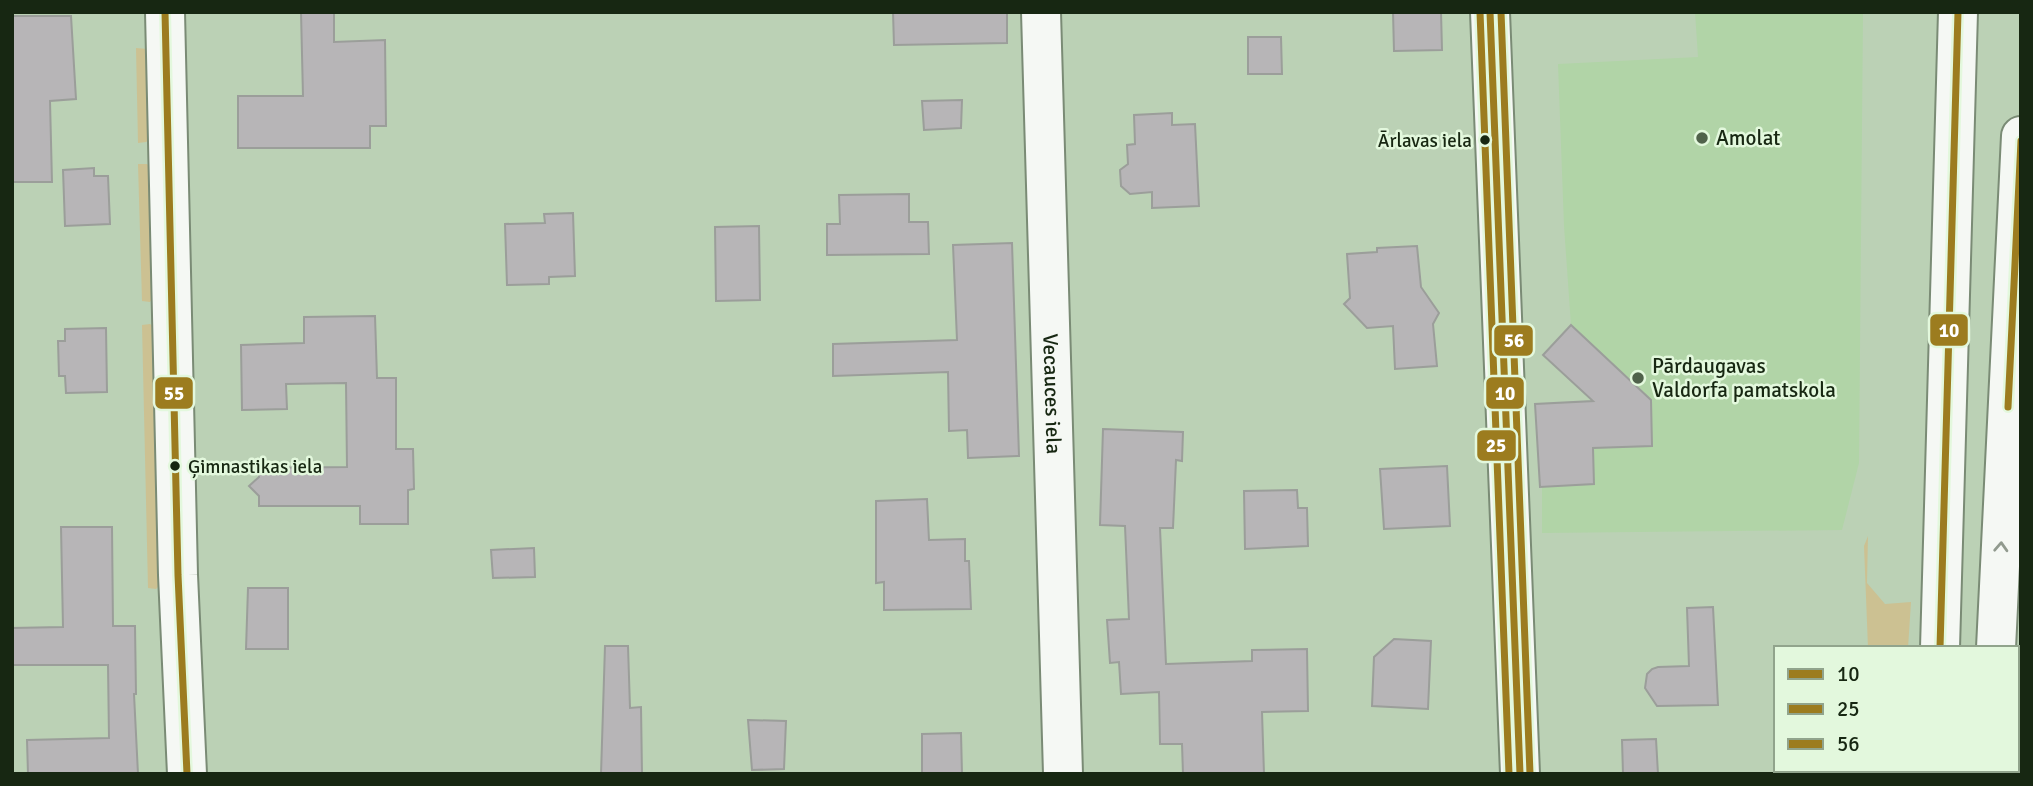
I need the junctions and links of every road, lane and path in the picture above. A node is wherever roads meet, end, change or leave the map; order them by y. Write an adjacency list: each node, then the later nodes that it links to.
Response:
1 (165, 12): 8 (main road)
2 (1041, 12): 9 (main road, Vecauces iela)
3 (1490, 12): 10 (main road)
4 (1958, 12): 6 (main road)
5 (2021, 136): 7 (main road, one-way to 5)
6 (1941, 630)
7 (1997, 631)
8 (187, 774)
9 (1063, 774)
10 (1520, 774)

